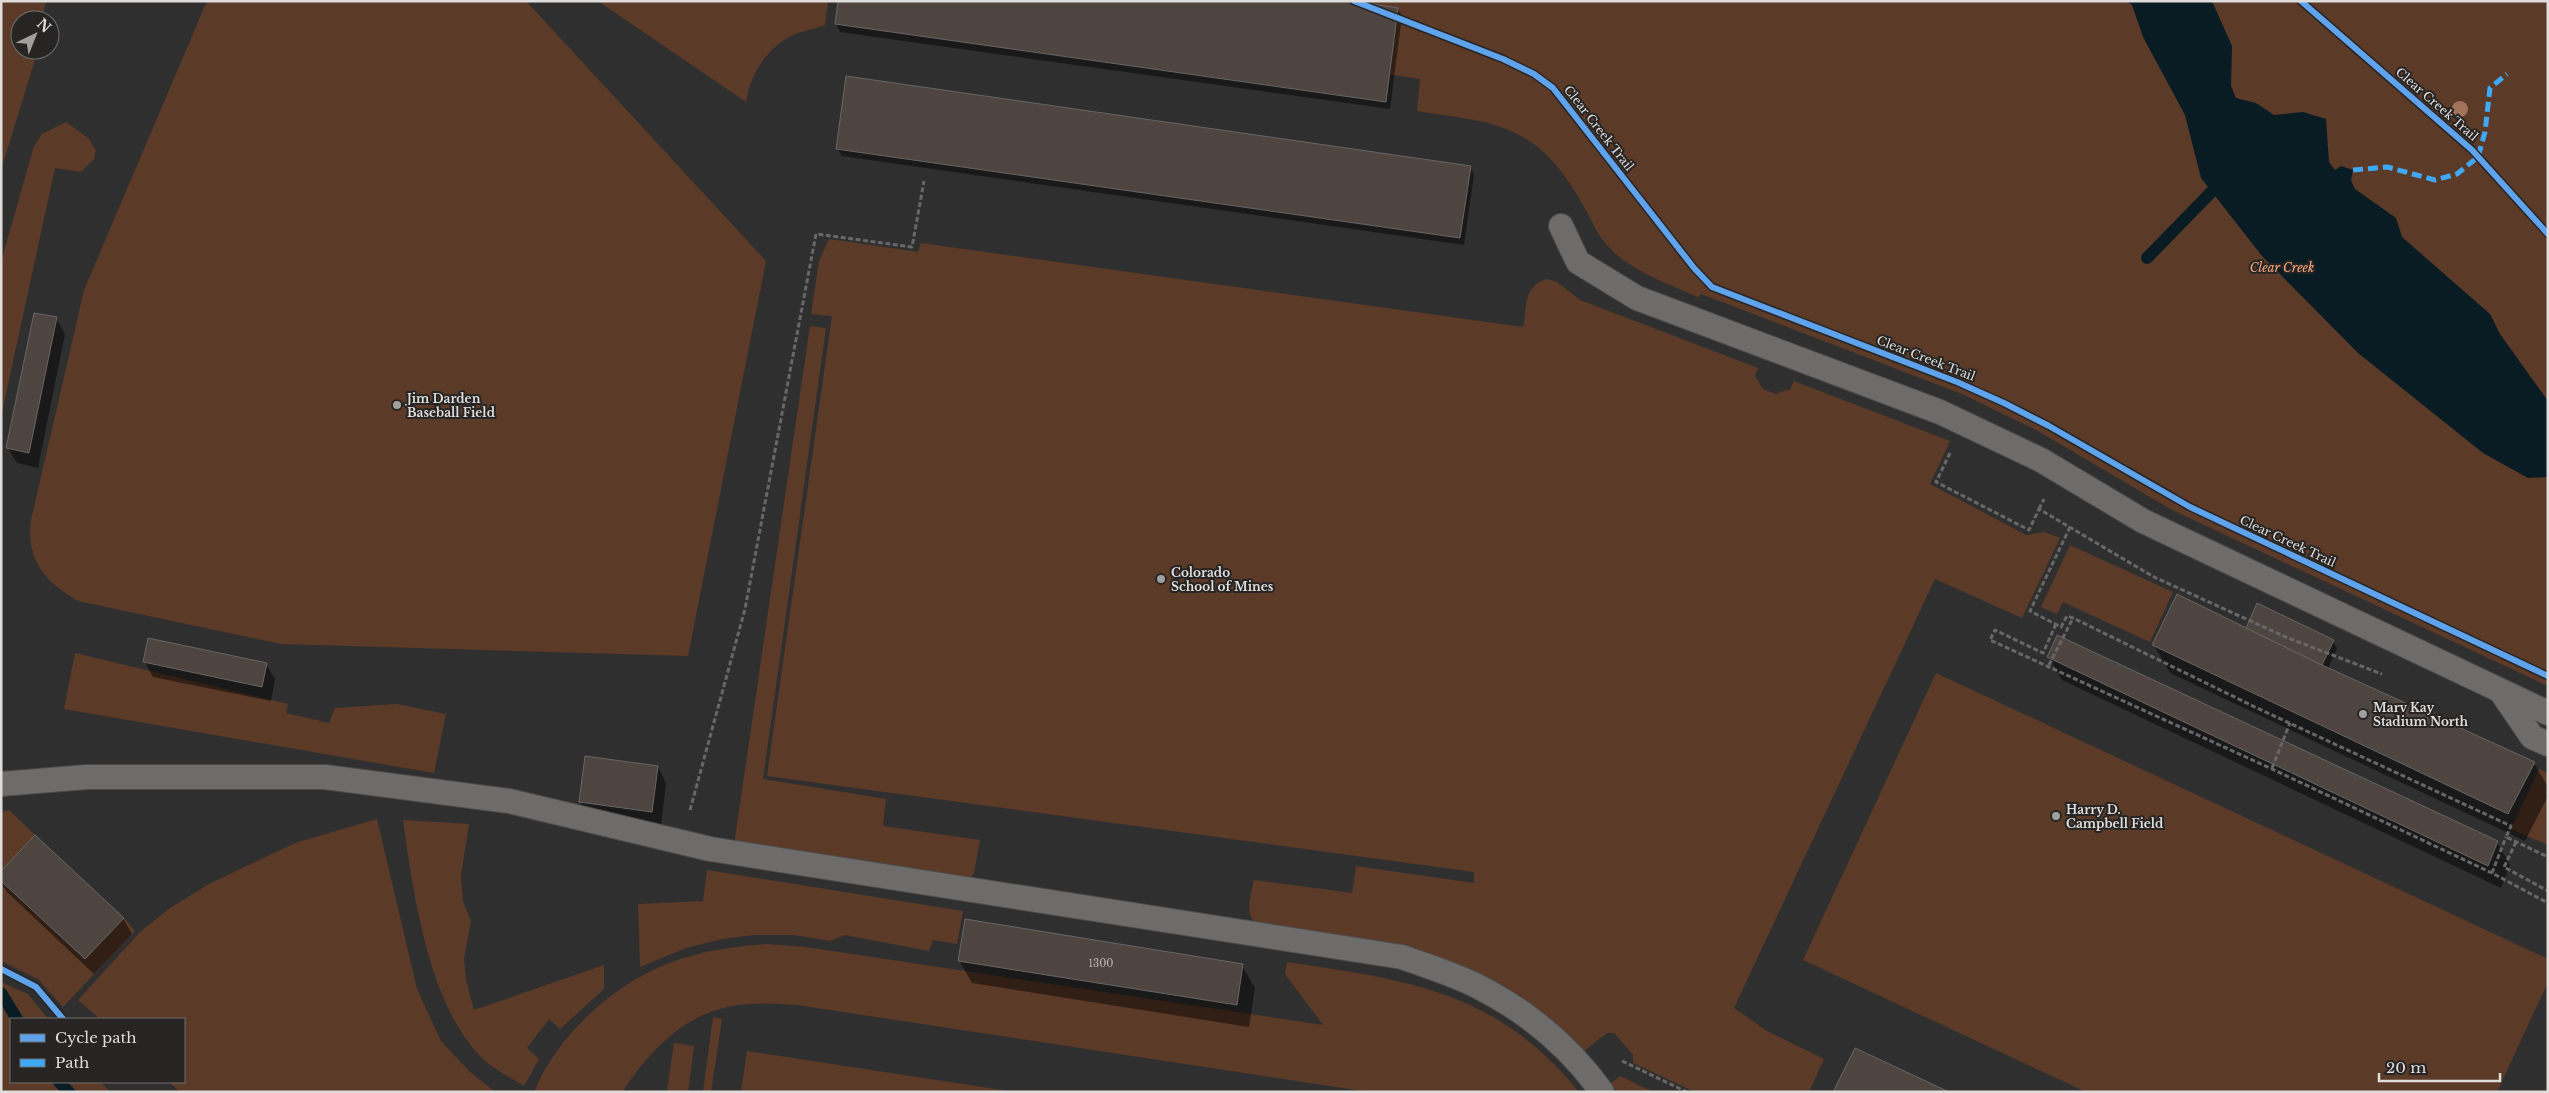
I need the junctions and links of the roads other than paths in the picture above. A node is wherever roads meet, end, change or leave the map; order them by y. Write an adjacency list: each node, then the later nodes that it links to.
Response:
1 (1561, 226): 2 (lane)
2 (2501, 691): 3 (lane); 4 (lane)
3 (2548, 713)
4 (2548, 744)
5 (1, 784): 6 (lane)
6 (1596, 1084)

